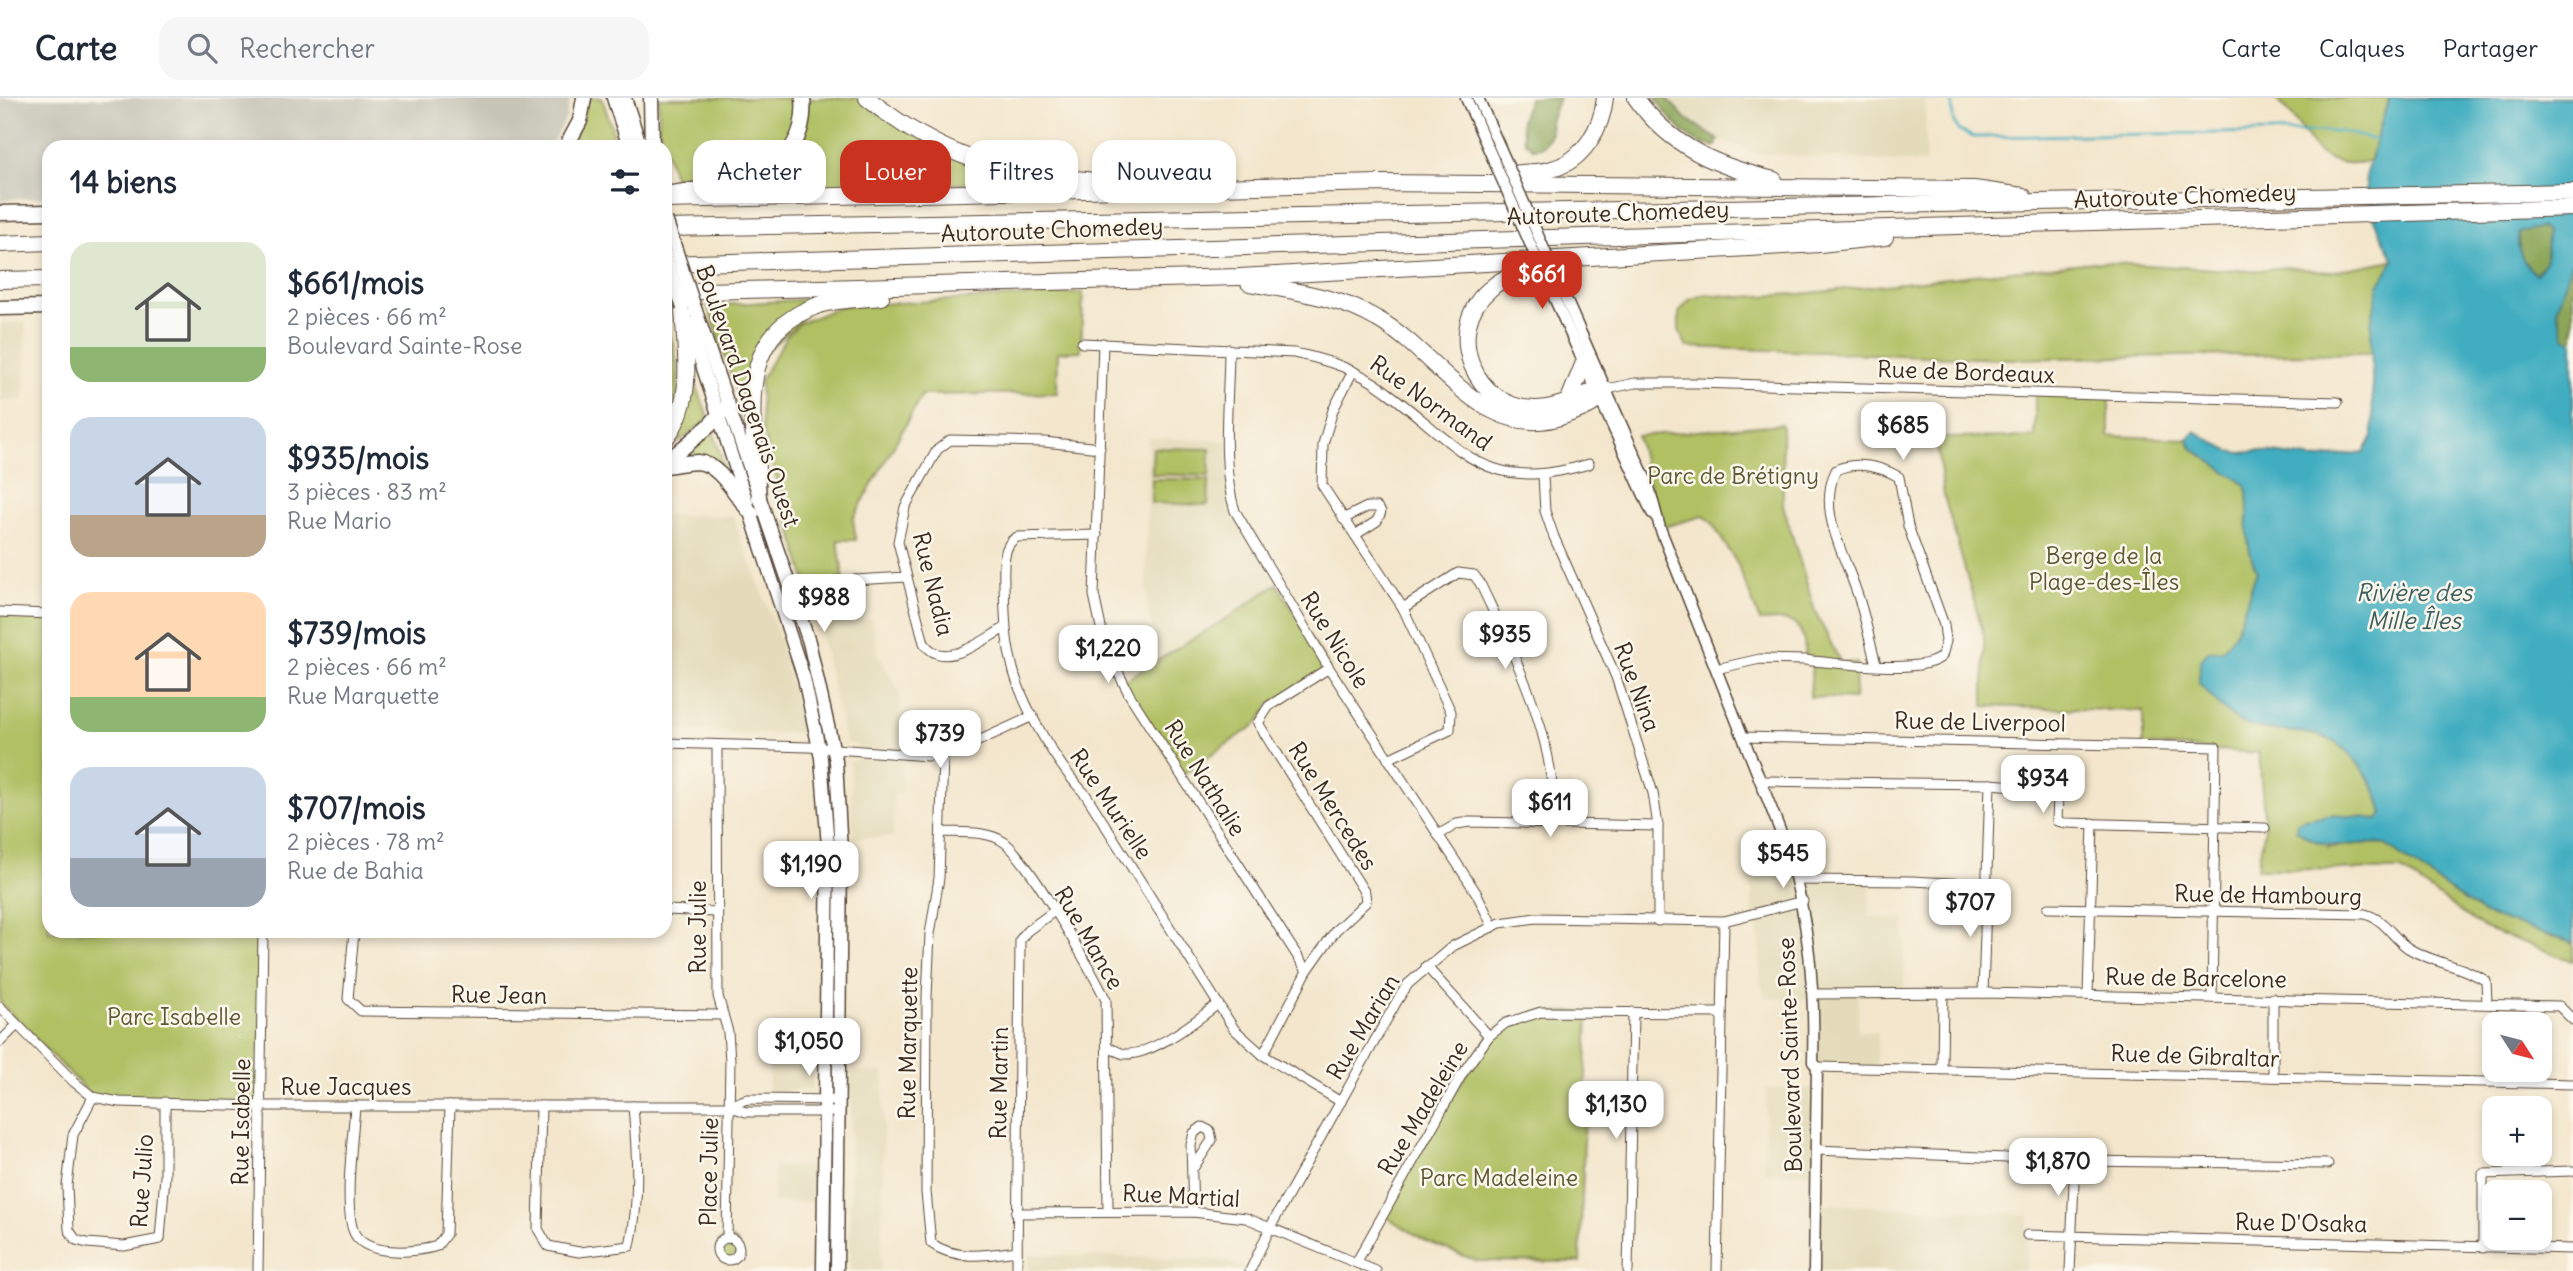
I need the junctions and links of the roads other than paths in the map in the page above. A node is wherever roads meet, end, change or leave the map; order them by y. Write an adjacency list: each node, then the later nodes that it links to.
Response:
1 (584, 98): 11 (main road)
2 (613, 98): 12 (main road)
3 (625, 98): 13 (main road)
4 (651, 98): 14 (main road)
5 (803, 98): 22 (main road)
6 (867, 98): 16 (highway)
7 (1466, 98): 15 (street, Boulevard Sainte-Rose)
8 (1478, 98): 15 (street, Boulevard Sainte-Rose)
9 (1605, 98): 17 (highway)
10 (1636, 98): 19 (highway)
11 (570, 140)
12 (627, 140)
13 (639, 140)
14 (652, 140)
15 (1499, 159): 39 (street, Boulevard Sainte-Rose, bridge)
16 (1092, 180)
17 (1449, 183): 18 (highway); 19 (highway)
18 (1236, 187)
19 (1804, 187): 24 (highway)
20 (1092, 190): 23 (highway)
21 (2573, 192): 25 (highway, Autoroute Chomedey)
22 (672, 193)
23 (672, 200)
24 (2074, 203): 25 (highway, Autoroute Chomedey); 30 (highway, Autoroute Chomedey)
25 (2329, 206): 26 (highway, Autoroute Chomedey); 29 (highway, Autoroute Chomedey)
26 (2573, 208)
27 (42, 212): 28 (main road)
28 (0, 214)
29 (2002, 224): 34 (highway); 35 (highway, Autoroute Chomedey)
30 (672, 228)
31 (672, 241): 43 (main road, Boulevard Dagenais Ouest, bridge)
32 (42, 242): 33 (highway)
33 (0, 244)
34 (1588, 257): 37 (highway); 52 (highway)
35 (672, 264)
36 (672, 268): 43 (main road, Boulevard Dagenais Ouest, bridge)
37 (1219, 278): 41 (highway); 51 (highway)
38 (42, 279): 40 (highway)
39 (1551, 279): 49 (street, Boulevard Sainte-Rose); 51 (street, Boulevard Sainte-Rose)
40 (0, 280)
41 (995, 285): 43 (highway); 60 (highway)
42 (672, 297): 43 (highway)
43 (690, 303): 54 (main road, Boulevard Dagenais Ouest); 55 (highway)
44 (42, 307): 45 (main road)
45 (0, 308)
46 (1082, 343): 47 (street, Rue Normand)
47 (1103, 343): 48 (street, Rue Normand); 56 (street, Rue Nathalie)
48 (1229, 349): 50 (street, Rue Normand); 74 (street, Rue Nicole)
49 (1583, 365): 51 (street, Boulevard Sainte-Rose); 52 (highway)
50 (1353, 371): 61 (street, Rue Normand); 64 (street)
51 (1599, 394): 52 (highway); 53 (street, Rue de Bordeaux); 75 (street, Boulevard Sainte-Rose)
52 (1568, 402)
53 (2339, 402)
54 (724, 411): 57 (main road); 62 (main road, Boulevard Dagenais Ouest); 63 (main road, Boulevard Dagenais Ouest)
55 (672, 428)
56 (1100, 448): 65 (street, Rue Nathalie); 67 (street, Rue Nadia)
57 (672, 458)
58 (672, 464): 63 (main road)
59 (1589, 464): 61 (street, Rue Normand)
60 (757, 469): 62 (main road)
61 (1543, 476): 88 (street, Rue Nina)
62 (760, 498): 81 (main road, Boulevard Dagenais Ouest)
63 (752, 514): 80 (main road, Boulevard Dagenais Ouest)
64 (1343, 519): 66 (street); 66 (street)
65 (1097, 535): 72 (street, Rue Murielle); 108 (street, Rue Nathalie)
66 (1355, 535): 69 (street)
67 (907, 577): 68 (street); 72 (street, Rue Nadia)
68 (836, 581)
69 (1403, 608): 83 (street); 87 (street)
70 (0, 612): 71 (street)
71 (42, 614)
72 (1005, 628): 76 (street, Rue Murielle)
73 (1876, 664): 73 (street); 75 (street)
74 (1329, 668): 83 (street, Rue Nicole); 108 (street, Rue Mercedes)
75 (1716, 669): 77 (street, Boulevard Sainte-Rose)
76 (1033, 716): 82 (street); 116 (street, Rue Murielle)
77 (1744, 737): 84 (street, Boulevard Sainte-Rose); 89 (street, Rue de Liverpool)
78 (672, 743): 79 (street)
79 (717, 746): 80 (street); 99 (street, Rue Julie)
80 (819, 749): 81 (street); 140 (main road, Boulevard Dagenais Ouest)
81 (834, 751): 82 (street); 141 (main road, Boulevard Dagenais Ouest)
82 (943, 755): 91 (street, Rue Marquette)
83 (1388, 759): 92 (street, Rue Nicole)
84 (1760, 781): 85 (street); 93 (street, Boulevard Sainte-Rose)
85 (1990, 784): 86 (street); 94 (street)
86 (2093, 823): 89 (street); 98 (street)
87 (1552, 824): 88 (street); 92 (street)
88 (1658, 826): 102 (street, Rue Nina)
89 (2215, 827): 90 (street); 101 (street)
90 (2265, 828)
91 (941, 832): 100 (street, Rue Mance); 158 (street, Rue Marquette)
92 (1438, 835): 104 (street, Rue Nicole)
93 (1797, 880): 94 (street); 95 (street, Boulevard Sainte-Rose)
94 (1987, 885): 110 (street)
95 (1803, 901): 103 (street, Rue Marian); 111 (street, Boulevard Sainte-Rose)
96 (2048, 908): 98 (street, Rue de Hambourg)
97 (672, 910): 99 (street)
98 (2092, 910): 101 (street, Rue de Hambourg); 112 (street)
99 (717, 912): 120 (street, Rue Julie)
100 (1054, 912): 125 (street, Rue Mance); 150 (street, Rue Martin)
101 (2212, 913): 113 (street); 115 (street, Rue de Hambourg)
102 (1658, 920): 103 (street, Rue Marian); 104 (street, Rue Marian)
103 (1724, 921): 119 (street)
104 (1493, 927): 107 (street, Rue Marian)
105 (263, 938): 134 (street, Rue Isabelle)
106 (353, 938): 120 (street, Rue Jean)
107 (1426, 966): 123 (street); 133 (street, Rue Marian)
108 (1307, 971): 126 (street, Rue Mercedes)
109 (1943, 993): 110 (street, Rue de Barcelone); 111 (street, Rue de Barcelone); 128 (street)
110 (1983, 993): 112 (street, Rue de Barcelone)
111 (1813, 994): 127 (street, Boulevard Sainte-Rose)
112 (2088, 995): 113 (street, Rue de Barcelone)
113 (2212, 998): 114 (street, Rue de Barcelone)
114 (2273, 998): 115 (street, Rue de Barcelone); 129 (street)
115 (2487, 1003): 121 (street, Rue de Barcelone)
116 (1218, 1004): 125 (street); 126 (street, Rue Murielle)
117 (0, 1007): 122 (street)
118 (1633, 1012): 119 (street, Rue Madeleine); 123 (street, Rue Madeleine); 166 (street)
119 (1723, 1013): 167 (street)
120 (723, 1015): 139 (street, Rue Julie)
121 (2573, 1020)
122 (17, 1025): 124 (street); 131 (street)
123 (1489, 1036): 159 (street, Rue Madeleine)
124 (0, 1042)
125 (1108, 1048): 148 (street, Rue Mance)
126 (1263, 1055): 133 (street, Rue Murielle)
127 (1817, 1067): 128 (street, Rue de Gibraltar); 142 (street, Boulevard Sainte-Rose)
128 (1942, 1068): 129 (street, Rue de Gibraltar)
129 (2273, 1077): 130 (street, Rue de Gibraltar)
130 (2573, 1084)
131 (93, 1097): 132 (street, Rue Jacques); 132 (street, Rue Julio)
132 (165, 1102): 134 (street, Rue Jacques)
133 (1341, 1102): 151 (street, Rue Marian)
134 (260, 1106): 135 (street, Rue Jacques); 160 (street, Rue Isabelle)
135 (355, 1106): 136 (street, Rue Jacques); 136 (street)
136 (450, 1106): 137 (street, Rue Jacques)
137 (541, 1106): 138 (street, Rue Jacques); 138 (street)
138 (633, 1106): 139 (street, Rue Jacques)
139 (729, 1106): 140 (street, Rue Jacques); 154 (street, Place Julie)
140 (825, 1106): 141 (street, Rue Jacques); 161 (main road, Boulevard Dagenais Ouest)
141 (839, 1106): 162 (main road, Boulevard Dagenais Ouest)
142 (1816, 1150): 143 (street); 168 (street, Boulevard Sainte-Rose)
143 (2075, 1161): 144 (street); 153 (street)
144 (2328, 1164)
145 (1194, 1167): 149 (street)
146 (2573, 1171): 147 (street)
147 (2483, 1180)
148 (1108, 1212): 149 (street, Rue Martial); 150 (street, Rue Martial)
149 (1193, 1212): 151 (street, Rue Martial)
150 (1016, 1213): 158 (street, Rue Martin)
151 (1271, 1226): 159 (street, Rue Martial); 164 (street, Rue Marian)
152 (2027, 1235): 153 (street, Rue D'Osaka)
153 (2072, 1236): 155 (street, Rue D'Osaka); 169 (street)
154 (727, 1238)
155 (2482, 1248)
156 (2552, 1250): 157 (street, Rue D'Osaka)
157 (2573, 1250)
158 (1017, 1251): 163 (street, Rue Martin)
159 (1356, 1263): 165 (street, Rue Martial)
160 (258, 1271)
161 (823, 1271)
162 (837, 1271)
163 (1017, 1271)
164 (1250, 1271)
165 (1376, 1271)
166 (1629, 1271)
167 (1717, 1271)
168 (1814, 1271)
169 (2070, 1271)

